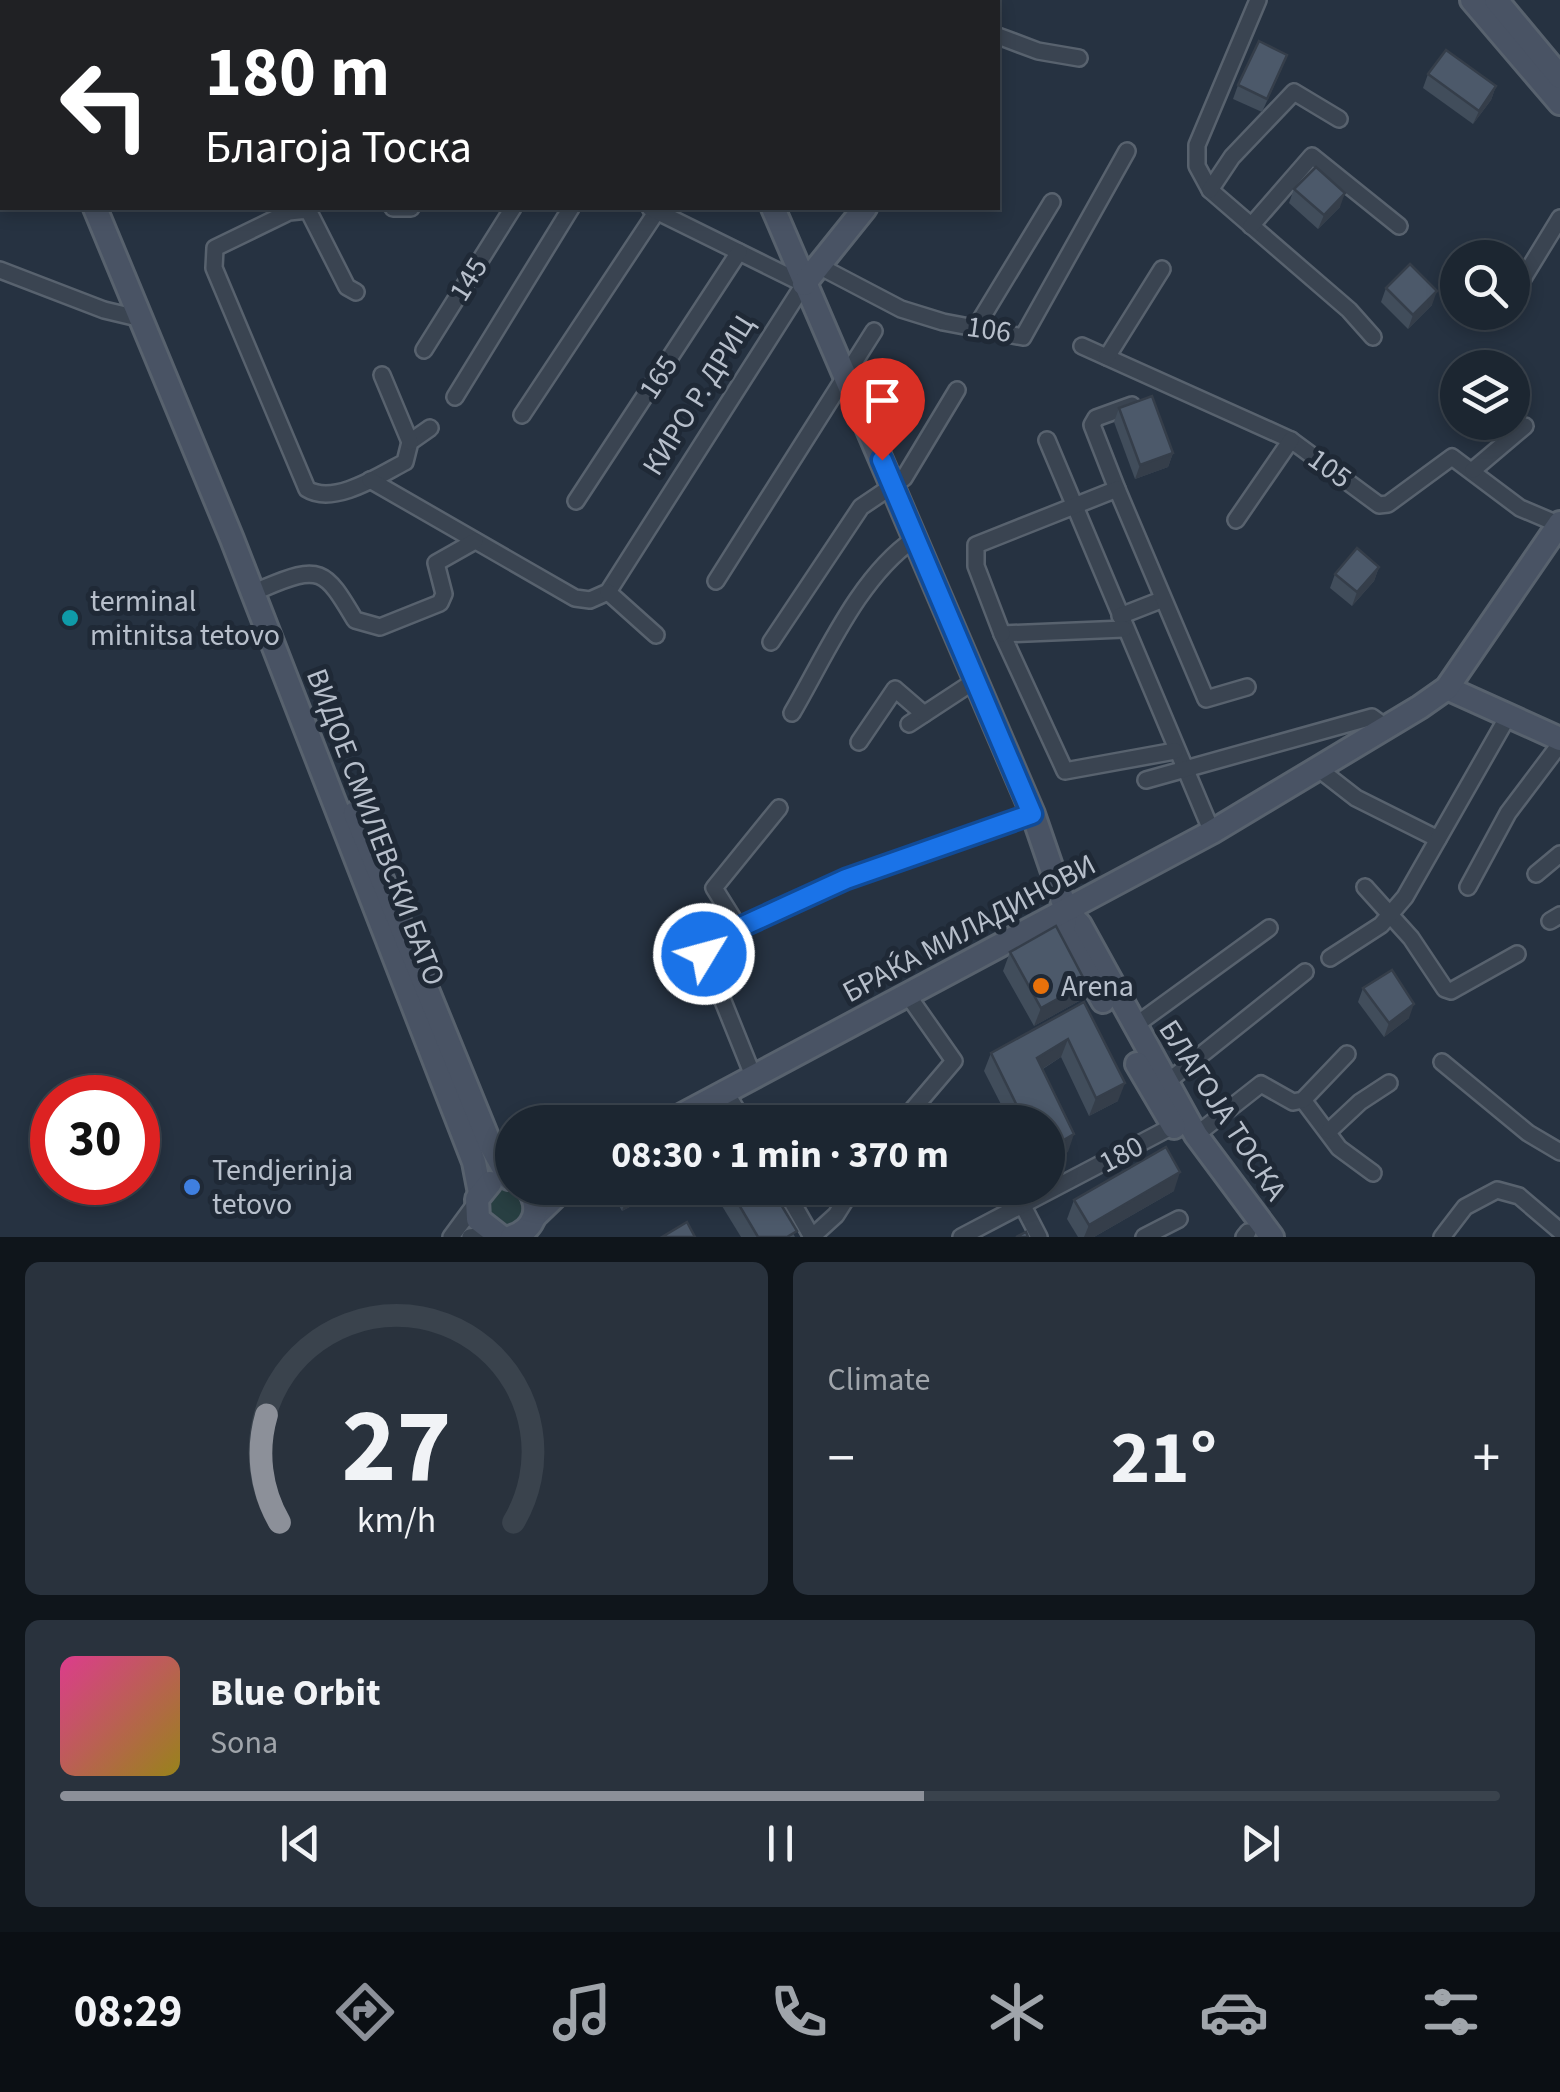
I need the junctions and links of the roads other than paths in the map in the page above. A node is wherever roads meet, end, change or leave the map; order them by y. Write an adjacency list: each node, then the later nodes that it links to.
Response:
1 (1258, 0): 10 (street)
2 (1472, 0): 7 (street)
3 (1496, 0): 6 (street)
4 (1000, 37): 5 (street)
5 (1080, 58)
6 (1560, 77)
7 (1560, 103)
8 (1339, 119): 10 (street)
9 (1126, 151): 32 (street, 106)
10 (1210, 190): 23 (street)
11 (1052, 202): 32 (street)
12 (96, 210): 31 (street, ВИДОЕ СМИЛЕВСКИ БАТО)
13 (111, 210): 60 (street, ВИДОЕ СМИЛЕВСКИ БАТО)
14 (296, 210): 50 (street)
15 (306, 210): 30 (street)
16 (512, 210): 36 (street, 145)
17 (570, 210): 41 (street)
18 (653, 210): 43 (street)
19 (656, 210): 25 (street)
20 (774, 210): 29 (street, БЛАГОЈА ТОСКА)
21 (863, 210): 29 (street, КИРО Р. ДРИЦ)
22 (1560, 218): 26 (street)
23 (1250, 226): 24 (street); 34 (street)
24 (1399, 226)
25 (739, 252): 29 (street); 53 (street, 165)
26 (1530, 267)
27 (0, 270): 31 (street)
28 (1162, 270): 37 (street)
29 (811, 274): 32 (street, 106); 39 (street, БЛАГОЈА ТОСКА); 61 (street, КИРО Р. ДРИЦ)
30 (356, 292)
31 (142, 319): 115 (street, ВИДОЕ СМИЛЕВСКИ БАТО)
32 (975, 329)
33 (874, 331): 39 (street)
34 (1373, 337)
35 (1082, 346): 37 (street, 105)
36 (424, 350)
37 (1108, 357): 46 (street, 105)
38 (382, 375): 48 (street)
39 (848, 375): 51 (street, БЛАГОЈА ТОСКА); 59 (street)
40 (957, 390): 51 (street)
41 (456, 396)
42 (1132, 405): 52 (street)
43 (522, 416)
44 (430, 428): 48 (street)
45 (1047, 440): 54 (street)
46 (1292, 440): 49 (street, 105); 55 (street)
47 (1508, 440): 49 (street)
48 (410, 442): 50 (street)
49 (1473, 470): 56 (street)
50 (370, 480): 58 (street)
51 (894, 488): 57 (street, БЛАГОЈА ТОСКА); 66 (street)
52 (1117, 489): 54 (street); 62 (street)
53 (576, 502)
54 (1074, 505): 63 (street); 64 (street)
55 (1236, 520)
56 (1559, 524): 69 (street, БРАЌА МИЛАДИНОВИ)
57 (914, 539): 67 (street, БЛАГОЈА ТОСКА); 70 (street)
58 (475, 540): 60 (street); 61 (street)
59 (716, 581)
60 (264, 588): 111 (street, ВИДОЕ СМИЛЕВСКИ БАТО)
61 (608, 592): 65 (street)
62 (1161, 600): 63 (street); 68 (street)
63 (1122, 622): 64 (street); 77 (street)
64 (1002, 634): 77 (street)
65 (656, 635)
66 (771, 642)
67 (973, 682): 71 (street); 82 (street, БЛАГОЈА ТОСКА)
68 (1247, 686)
69 (1447, 688): 72 (street); 74 (street, БРАЌА МИЛАДИНОВИ)
70 (792, 713)
71 (924, 714): 73 (street); 75 (street)
72 (1507, 718): 76 (street); 84 (street)
73 (909, 724)
74 (1387, 728): 78 (street); 79 (street, БРАЌА МИЛАДИНОВИ)
75 (859, 742)
76 (1560, 742): 88 (street)
77 (1175, 751): 78 (street)
78 (1182, 769): 80 (street); 83 (street)
79 (1320, 770): 83 (street, БРАЌА МИЛАДИНОВИ); 84 (street)
80 (1146, 780)
81 (778, 808): 91 (street)
82 (1032, 814): 89 (street, БЛАГОЈА ТОСКА); 91 (street)
83 (1212, 832): 89 (street, БРАЌА МИЛАДИНОВИ)
84 (1438, 839): 90 (street)
85 (1560, 854): 86 (street)
86 (1536, 874)
87 (1366, 887): 90 (street)
88 (1468, 887)
89 (1066, 910): 96 (street, БРАЌА МИЛАДИНОВИ); 97 (street, БЛАГОЈА ТОСКА); 108 (street, БЛАГОЈА ТОСКА)
90 (1389, 915): 93 (street); 94 (street)
91 (740, 928): 100 (street)
92 (1269, 928): 97 (street)
93 (1517, 954)
94 (1330, 958)
95 (1305, 972): 101 (street)
96 (908, 994): 100 (street, БРАЌА МИЛАДИНОВИ); 107 (street)
97 (1134, 1027): 101 (street, БЛАГОЈА ТОСКА)
98 (1346, 1054): 104 (street)
99 (1442, 1062): 112 (street)
100 (754, 1078): 103 (street, БРАЌА МИЛАДИНОВИ)
101 (1166, 1083): 110 (street, БЛАГОЈА ТОСКА)
102 (1389, 1083): 109 (street)
103 (726, 1091): 105 (street, БРАЌА МИЛАДИНОВИ); 106 (street)
104 (1304, 1100): 109 (street); 110 (street)
105 (700, 1105)
106 (734, 1105)
107 (916, 1105)
108 (1173, 1126): 119 (street, 180); 123 (street, БЛАГОЈА ТОСКА)
109 (1330, 1131): 113 (street)
110 (1196, 1135): 130 (street, БЛАГОЈА ТОСКА)
111 (495, 1151)
112 (1560, 1152)
113 (1373, 1174)
114 (495, 1182): 115 (street)
115 (479, 1196): 124 (street); 126 (street)
116 (550, 1205): 121 (street)
117 (794, 1205): 125 (street)
118 (842, 1205): 125 (street)
119 (1023, 1206): 127 (street, 180); 128 (street)
120 (1179, 1220): 129 (street)
121 (533, 1225): 124 (street)
122 (1556, 1232): 131 (street)
123 (1248, 1235)
124 (495, 1236)
125 (813, 1236)
126 (451, 1237)
127 (961, 1237)
128 (1039, 1237)
129 (1144, 1237)
130 (1272, 1237)
131 (1442, 1237)

